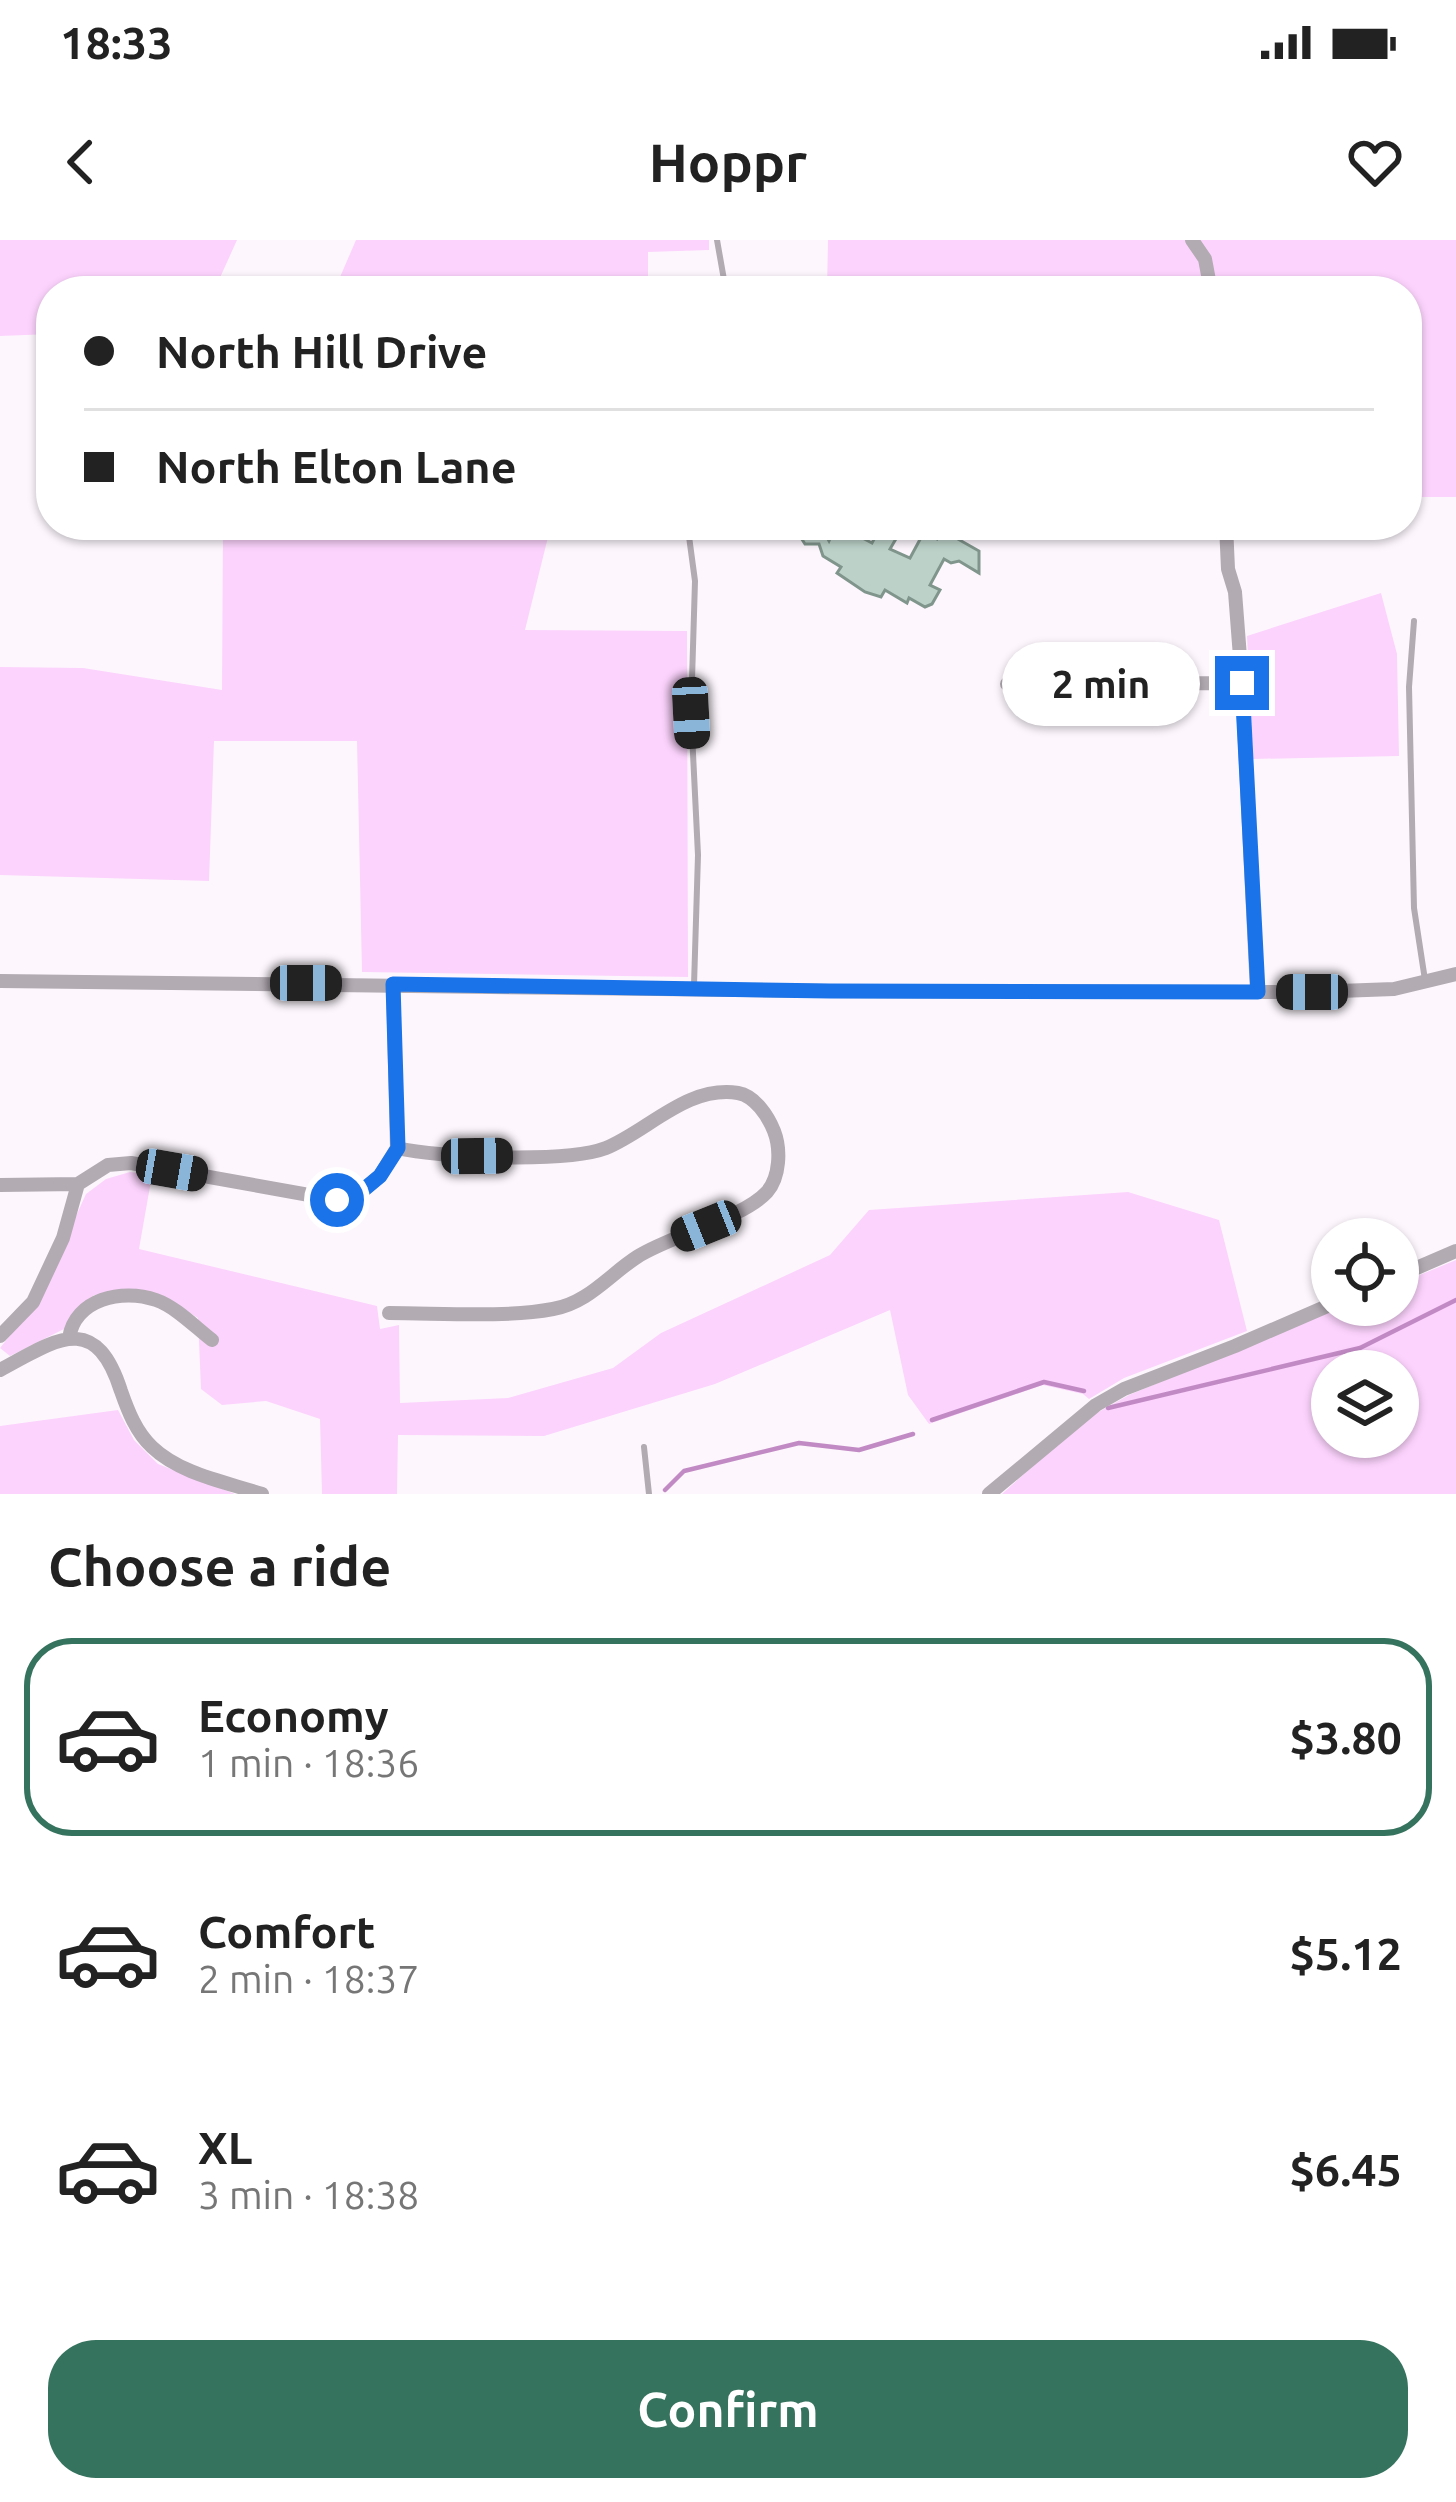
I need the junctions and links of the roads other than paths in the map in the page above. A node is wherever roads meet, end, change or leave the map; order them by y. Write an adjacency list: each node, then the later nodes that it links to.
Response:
1 (717, 240): 3 (lane)
2 (1192, 240): 4 (street)
3 (723, 276)
4 (1208, 276)
5 (689, 540): 14 (lane)
6 (1227, 540): 8 (street)
7 (1414, 622): 12 (lane)
8 (1242, 683): 9 (street); 15 (street)
9 (1007, 684)
10 (1456, 974): 12 (street)
11 (0, 981): 13 (street)
12 (1425, 983): 15 (street)
13 (393, 984): 14 (street); 16 (street)
14 (693, 989): 15 (street)
15 (1258, 992)
16 (398, 1148): 17 (street); 21 (street)
17 (78, 1184): 18 (street); 23 (street)
18 (0, 1185)
19 (1456, 1251): 20 (street)
20 (1419, 1267)
21 (389, 1313)
22 (1311, 1313): 30 (street)
23 (0, 1336)
24 (69, 1338): 25 (street); 26 (street); 28 (street)
25 (212, 1340)
26 (0, 1370)
27 (644, 1447): 29 (lane)
28 (262, 1494)
29 (649, 1494)
30 (989, 1494)

